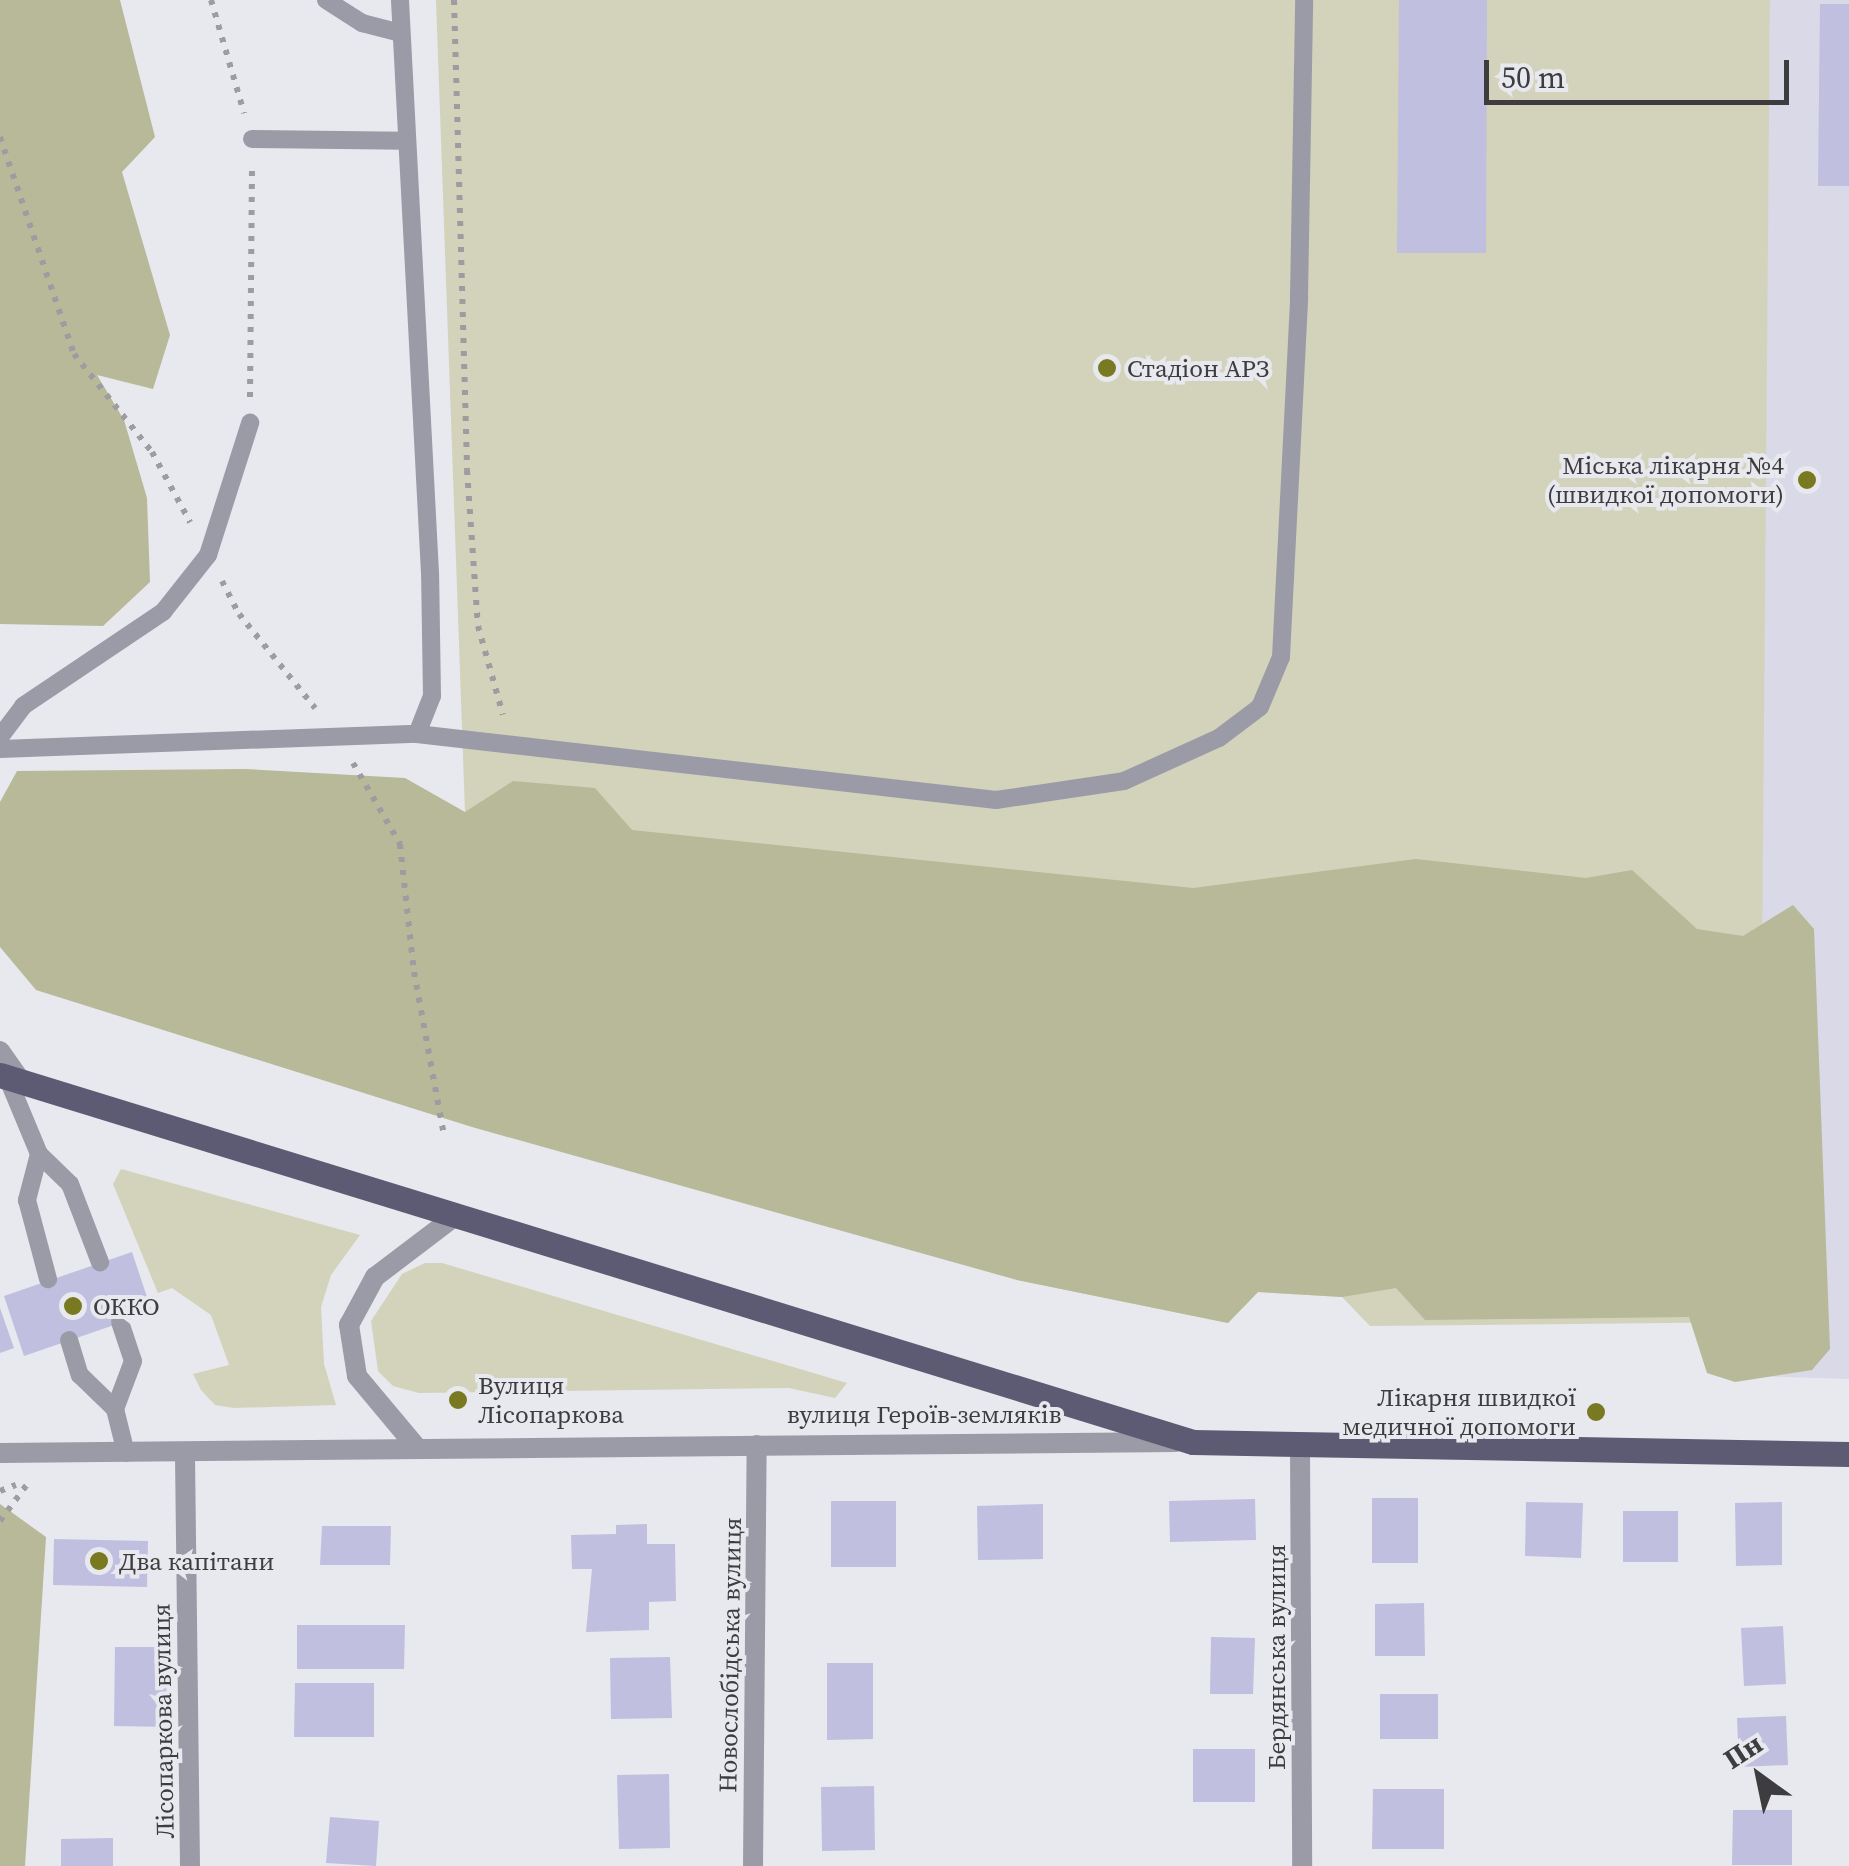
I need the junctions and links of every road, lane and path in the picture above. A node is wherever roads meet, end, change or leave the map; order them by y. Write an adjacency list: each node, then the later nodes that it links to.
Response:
1 (211, 0): 8 (path)
2 (326, 0): 6 (lane)
3 (400, 0): 6 (lane)
4 (454, 0): 15 (path)
5 (1304, 0): 15 (lane)
6 (401, 33): 9 (lane)
7 (0, 137): 11 (path)
8 (252, 139): 9 (lane); 10 (path)
9 (405, 141): 12 (lane)
10 (250, 423): 11 (lane)
11 (208, 555): 13 (lane); 14 (path)
12 (417, 734): 14 (lane); 15 (lane)
13 (0, 737)
14 (338, 737): 16 (lane); 19 (path)
15 (511, 742)
16 (0, 749)
17 (0, 1051): 18 (street)
18 (10, 1077): 20 (lane); 21 (main road)
19 (443, 1130)
20 (39, 1154): 22 (lane); 23 (lane)
21 (454, 1217): 27 (main road); 30 (street)
22 (100, 1262)
23 (48, 1280)
24 (120, 1322): 26 (lane)
25 (69, 1340): 26 (lane)
26 (115, 1409): 33 (lane)
27 (1193, 1442): 28 (street, вулиця Героїв-земляків); 29 (main road, вулиця Героїв-земляків)
28 (757, 1445): 30 (street, вулиця Героїв-земляків); 38 (street, Новослобідська вулиця)
29 (1300, 1447): 34 (main road, вулиця Героїв-земляків); 39 (street, Бердянська вулиця)
30 (418, 1450): 35 (street, вулиця Героїв-земляків)
31 (0, 1453): 32 (street, вулиця Героїв-земляків)
32 (48, 1453): 33 (street, вулиця Героїв-земляків); 36 (path)
33 (126, 1454): 35 (street, вулиця Героїв-земляків)
34 (1849, 1454)
35 (185, 1456): 37 (street, Лісопаркова вулиця)
36 (0, 1522)
37 (190, 1866)
38 (753, 1866)
39 (1302, 1866)

